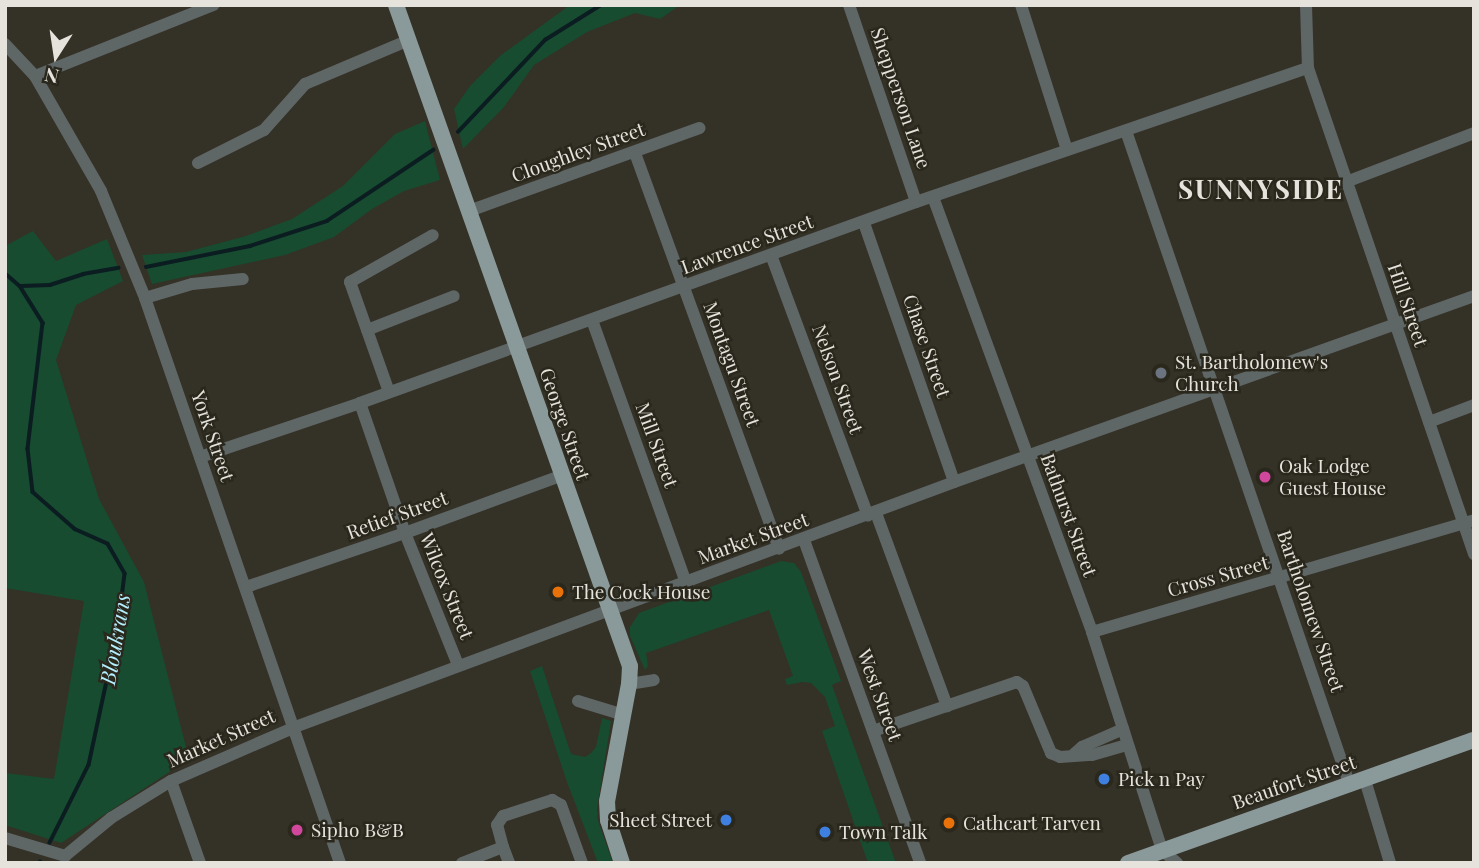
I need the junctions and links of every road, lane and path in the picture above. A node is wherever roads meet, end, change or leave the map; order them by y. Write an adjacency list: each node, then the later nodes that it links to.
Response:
1 (213, 5): 9 (street)
2 (396, 5): 6 (main road, George Street)
3 (849, 5): 18 (street, Shepperson Lane)
4 (1021, 5): 13 (street)
5 (1303, 5): 8 (street, Hill Street)
6 (409, 40): 15 (street); 19 (main road, George Street)
7 (5, 44): 9 (street, York Street)
8 (1308, 68): 11 (street, Lawrence Street); 16 (street, Hill Street)
9 (35, 76): 27 (street, York Street)
10 (699, 128): 14 (street, Cloughley Street)
11 (1126, 131): 13 (street, Lawrence Street); 32 (street, Bartholomew Street)
12 (1474, 134): 16 (street)
13 (1067, 150): 17 (street, Lawrence Street)
14 (635, 153): 19 (street, Cloughley Street); 24 (street, Montagu Street)
15 (198, 163)
16 (1346, 182): 29 (street, Hill Street)
17 (933, 197): 18 (street, Lawrence Street); 37 (street, Bathurst Street)
18 (916, 202): 20 (street, Lawrence Street)
19 (469, 211): 31 (main road, George Street)
20 (864, 222): 22 (street, Lawrence Street); 40 (street, Chase Street)
21 (433, 235): 30 (street)
22 (771, 255): 24 (street, Lawrence Street); 41 (street, Nelson Street)
23 (243, 279): 27 (street)
24 (683, 288): 28 (street, Lawrence Street); 45 (street, Montagu Street)
25 (454, 296): 30 (street)
26 (1474, 296): 29 (street, Market Street)
27 (145, 298): 38 (street, York Street)
28 (592, 320): 31 (street, Lawrence Street); 48 (street, Mill Street)
29 (1394, 325): 32 (street, Market Street); 36 (street, Hill Street)
30 (367, 330): 33 (street)
31 (515, 346): 33 (street, Lawrence Street); 39 (main road, George Street)
32 (1213, 389): 37 (street, Market Street); 47 (street, Bartholomew Street)
33 (389, 392): 34 (street, Lawrence Street)
34 (360, 403): 38 (street, Lawrence Street); 43 (street, Wilcox Street)
35 (1474, 405): 36 (street)
36 (1429, 422): 42 (street, Hill Street)
37 (1027, 456): 40 (street, Market Street); 51 (street, Bathurst Street)
38 (200, 457): 49 (street, York Street)
39 (560, 475): 43 (street, Retief Street); 50 (main road, George Street)
40 (954, 482): 41 (street, Market Street)
41 (872, 514): 44 (street, Market Street); 56 (street, Nelson Street)
42 (1468, 521): 46 (street, Hill Street); 47 (street, Cross Street)
43 (405, 533): 49 (street, Retief Street); 52 (street, Wilcox Street)
44 (804, 540): 45 (street, Market Street); 60 (street, West Street)
45 (779, 549): 48 (street, Market Street)
46 (1474, 554)
47 (1280, 578): 51 (street, Cross Street); 65 (street, Bartholomew Street)
48 (686, 583): 50 (street, Market Street)
49 (246, 587): 58 (street, York Street)
50 (609, 609): 52 (street, Market Street); 54 (main road, George Street)
51 (1092, 632): 59 (street, Bathurst Street)
52 (458, 665): 58 (street, Market Street)
53 (654, 680): 54 (street)
54 (629, 684): 57 (main road, George Street)
55 (578, 701): 57 (street)
56 (947, 706): 60 (street); 63 (street)
57 (624, 715): 75 (main road, George Street)
58 (295, 727): 64 (street, Market Street); 71 (street, York Street)
59 (1123, 729): 62 (street, Bathurst Street); 63 (street)
60 (873, 732): 76 (street, West Street)
61 (1474, 740): 65 (main road, Beaufort Street)
62 (1128, 745): 63 (street); 68 (street, Bathurst Street)
63 (1074, 754)
64 (171, 781): 69 (street, Market Street); 70 (street)
65 (1358, 783): 68 (main road, Beaufort Street); 79 (street, Bartholomew Street)
66 (5, 838): 69 (street)
67 (502, 847): 72 (street); 73 (street); 74 (street)
68 (1159, 856): 77 (main road, Beaufort Street); 78 (street)
69 (66, 859)
70 (200, 863)
71 (340, 863)
72 (462, 863)
73 (509, 863)
74 (582, 863)
75 (622, 863)
76 (920, 863)
77 (1128, 863)
78 (1177, 863)
79 (1390, 863)

